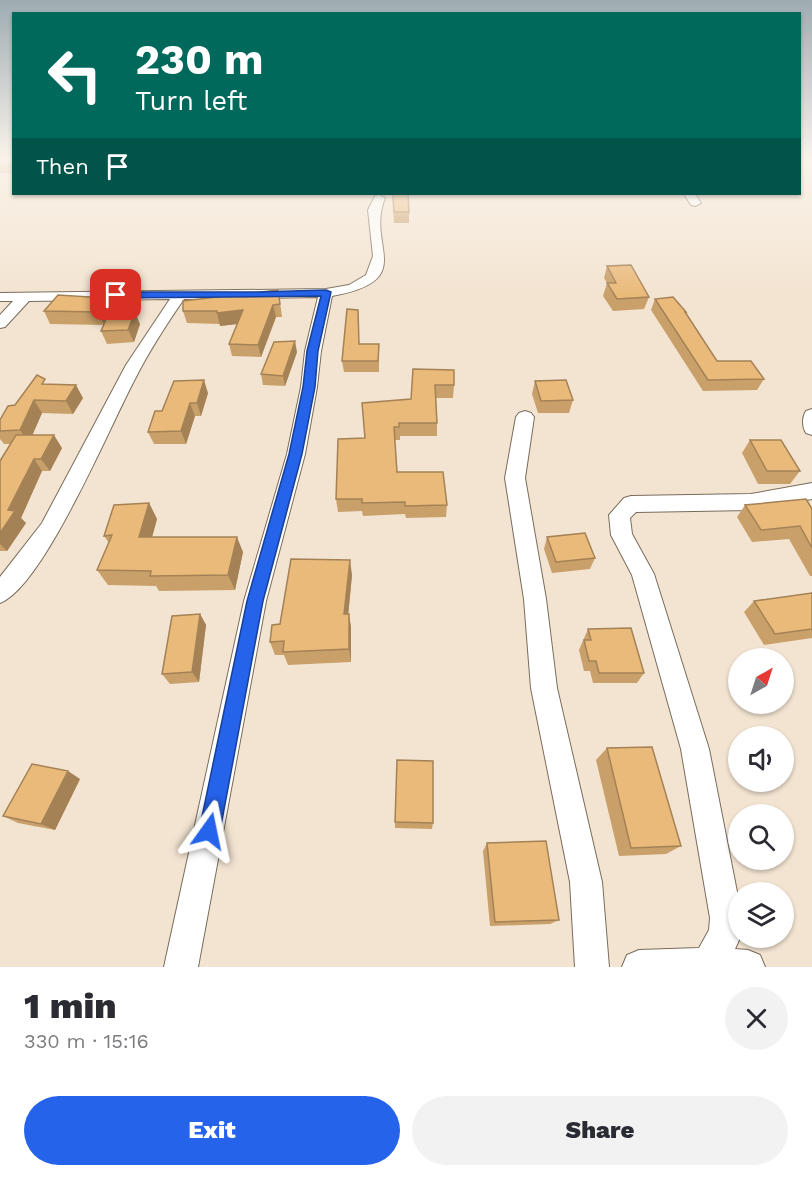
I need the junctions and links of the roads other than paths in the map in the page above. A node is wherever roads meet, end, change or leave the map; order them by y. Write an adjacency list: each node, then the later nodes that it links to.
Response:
1 (376, 205): 2 (street)
2 (326, 292): 3 (street); 13 (street)
3 (179, 296): 5 (street); 11 (street)
4 (0, 297): 5 (street)
5 (25, 297): 6 (street)
6 (0, 324)
7 (812, 415): 9 (street)
8 (525, 417): 14 (street)
9 (812, 429)
10 (812, 491): 12 (street)
11 (0, 593)
12 (708, 966): 15 (street); 16 (street)
13 (181, 967)
14 (592, 967)
15 (639, 967)
16 (748, 967)

